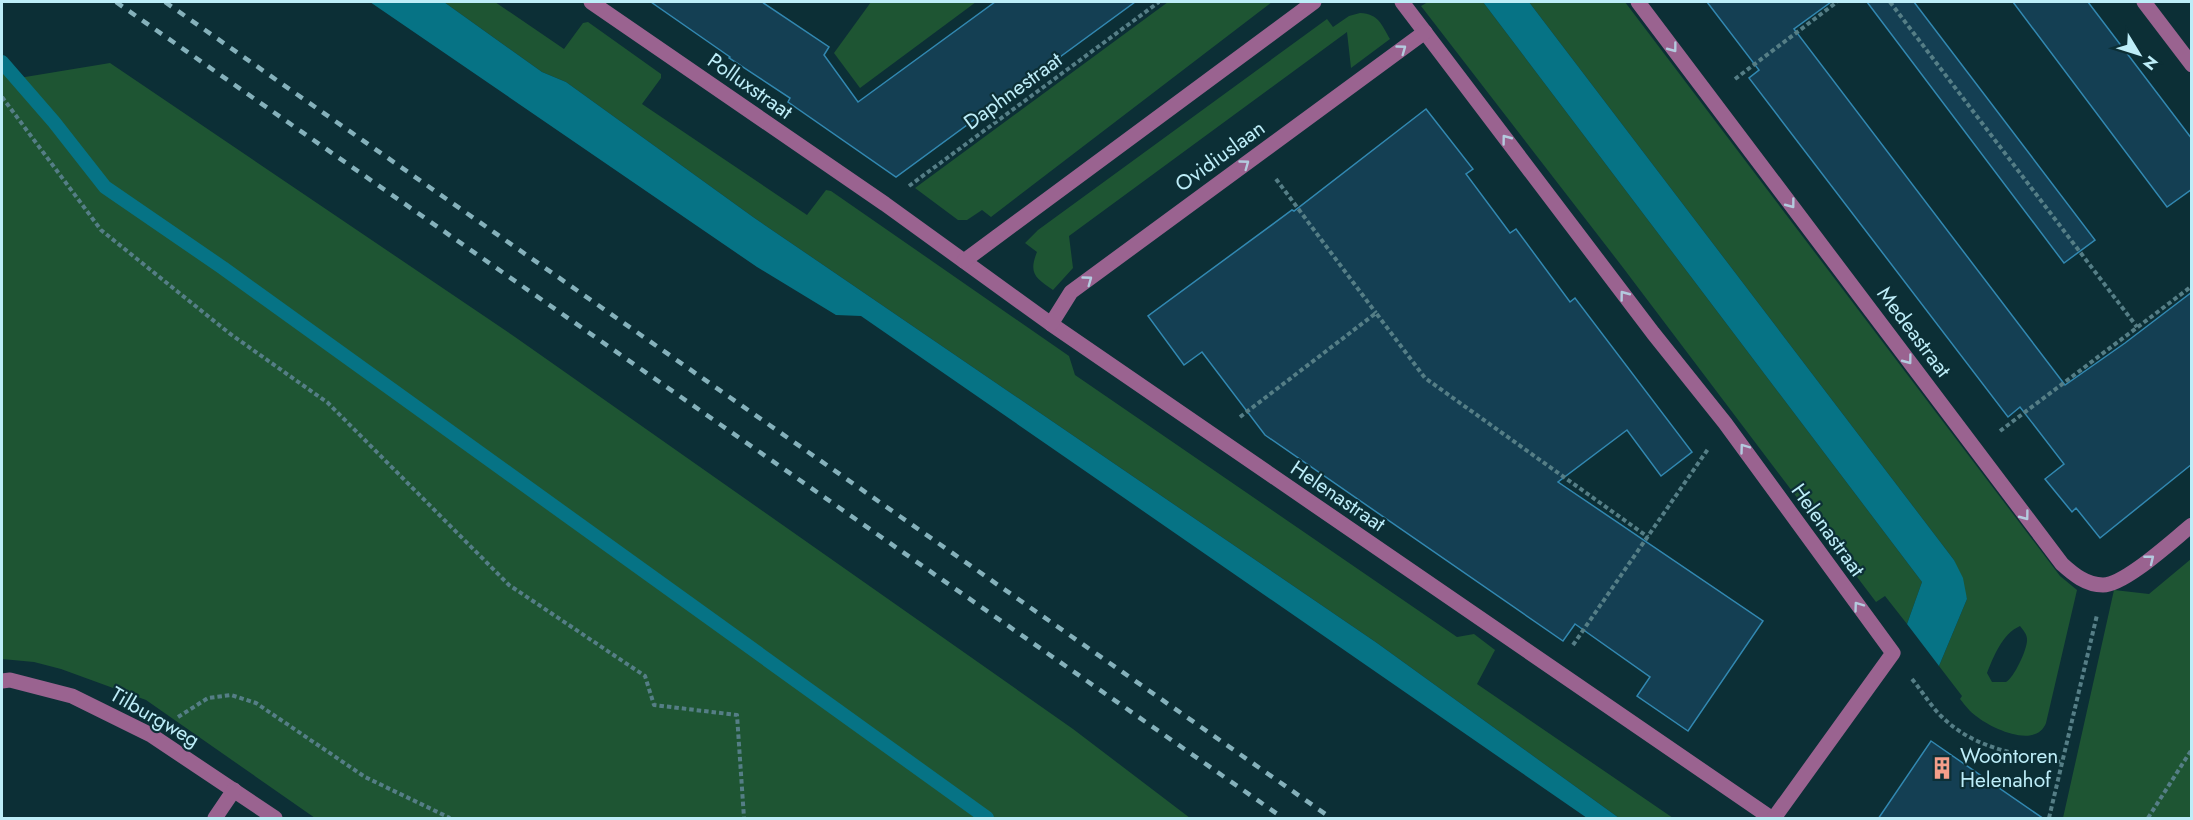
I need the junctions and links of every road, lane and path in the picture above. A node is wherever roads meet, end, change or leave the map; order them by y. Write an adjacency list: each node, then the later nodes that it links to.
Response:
1 (591, 2): 14 (street, Polluxstraat)
2 (1159, 2): 14 (path, Daphnestraat)
3 (1314, 2): 15 (street)
4 (1402, 2): 9 (street, Helenastraat)
5 (1638, 2): 12 (street, Medeastraat, one-way to 12)
6 (1837, 2): 12 (path)
7 (1890, 2): 19 (path)
8 (2144, 2): 10 (street)
9 (1425, 32): 13 (street, Ovidiuslaan, one-way to 9); 20 (street, Helenastraat, one-way to 9)
10 (2192, 65)
11 (2, 97): 36 (path)
12 (1711, 98): 22 (street, Medeastraat, one-way to 22)
13 (1258, 155): 17 (path); 18 (street, Ovidiuslaan, one-way to 13)
14 (885, 204): 15 (street, Helenastraat)
15 (964, 261): 18 (street, Helenastraat)
16 (2192, 286): 19 (path)
17 (1376, 313): 21 (path); 24 (path)
18 (1051, 324): 21 (street, Helenastraat)
19 (2137, 327): 22 (path)
20 (1725, 423): 24 (path); 26 (street, Helenastraat, one-way to 20)
21 (1214, 437): 27 (street, Helenastraat)
22 (1976, 450): 25 (street, Medeastraat, one-way to 25)
23 (2192, 525): 25 (street, one-way to 23)
24 (1648, 537): 27 (path)
25 (2103, 585): 31 (path)
26 (1893, 653): 31 (path); 37 (street, Helenastraat)
27 (1556, 671): 37 (street, Helenastraat)
28 (2, 681): 29 (street, Tilburgweg)
29 (151, 735): 32 (street, Tilburgweg); 35 (path)
30 (2192, 749): 39 (path)
31 (2062, 762): 38 (path)
32 (234, 790): 33 (street); 34 (street, Tilburgweg)
33 (215, 819)
34 (275, 819)
35 (450, 819)
36 (744, 819)
37 (1773, 819)
38 (2049, 819)
39 (2148, 819)

